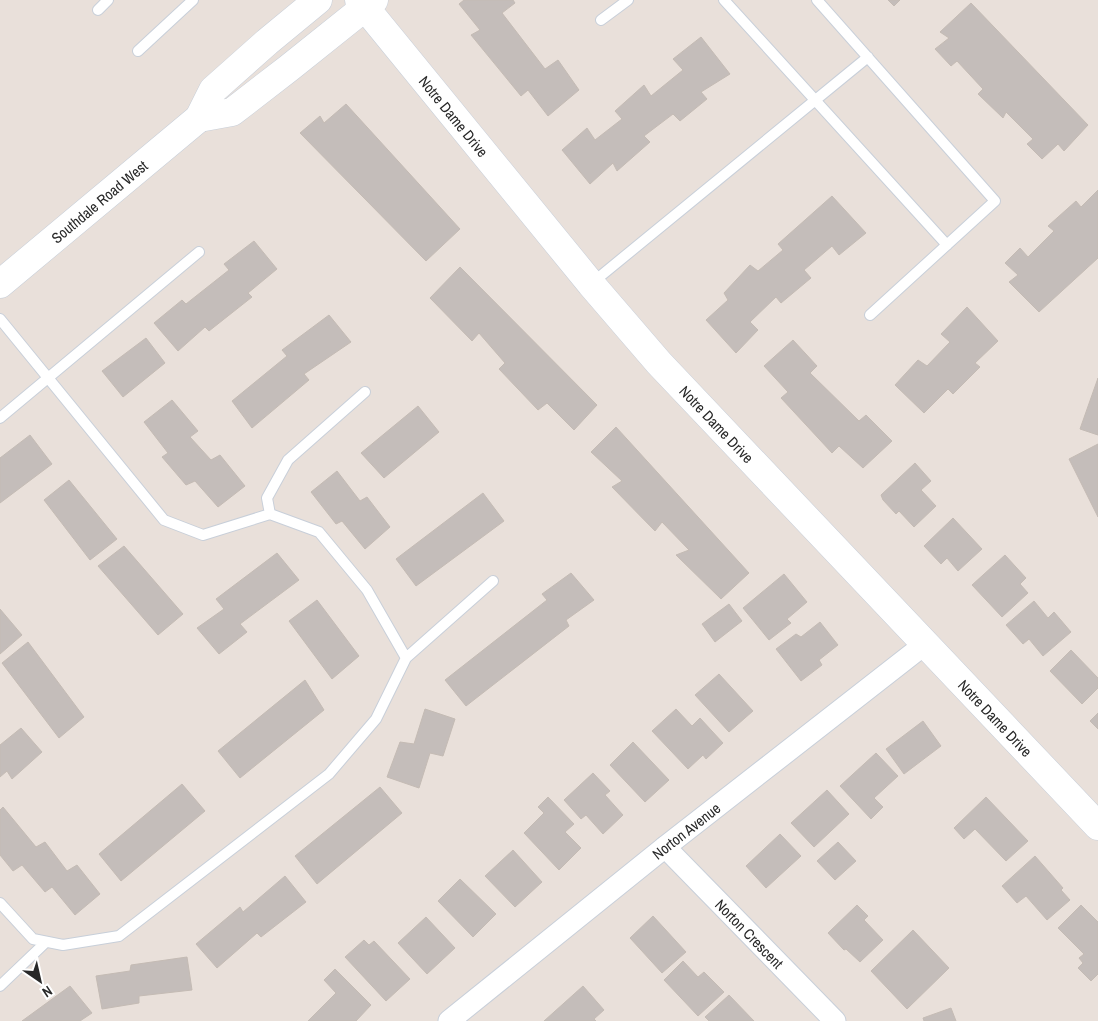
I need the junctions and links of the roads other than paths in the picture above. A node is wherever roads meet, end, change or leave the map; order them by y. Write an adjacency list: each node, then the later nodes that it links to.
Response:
1 (108, 0): 8 (lane)
2 (193, 0): 10 (lane)
3 (318, 0): 13 (street, Southdale Road West)
4 (628, 0): 9 (lane)
5 (724, 0): 12 (lane)
6 (818, 0): 11 (lane)
7 (366, 2): 13 (street, Southdale Road West); 17 (street, Notre Dame Drive)
8 (98, 10)
9 (601, 20)
10 (138, 51)
11 (868, 57): 12 (lane); 14 (lane)
12 (816, 100): 14 (lane); 17 (lane)
13 (198, 118): 16 (street, Southdale Road West)
14 (947, 245): 18 (lane)
15 (200, 252): 20 (lane)
16 (0, 284)
17 (592, 284): 25 (street, Notre Dame Drive)
18 (870, 315)
19 (0, 318): 20 (lane)
20 (48, 378): 22 (lane); 23 (lane)
21 (365, 392): 23 (lane)
22 (0, 418)
23 (270, 514): 26 (lane)
24 (493, 581): 26 (lane)
25 (925, 644): 27 (street, Notre Dame Drive); 28 (street, Norton Avenue)
26 (406, 658): 30 (lane)
27 (1098, 826)
28 (665, 847): 32 (street, Norton Avenue); 33 (street, Norton Crescent)
29 (0, 903): 30 (lane)
30 (46, 942): 31 (lane)
31 (0, 986)
32 (449, 1021)
33 (835, 1021)

